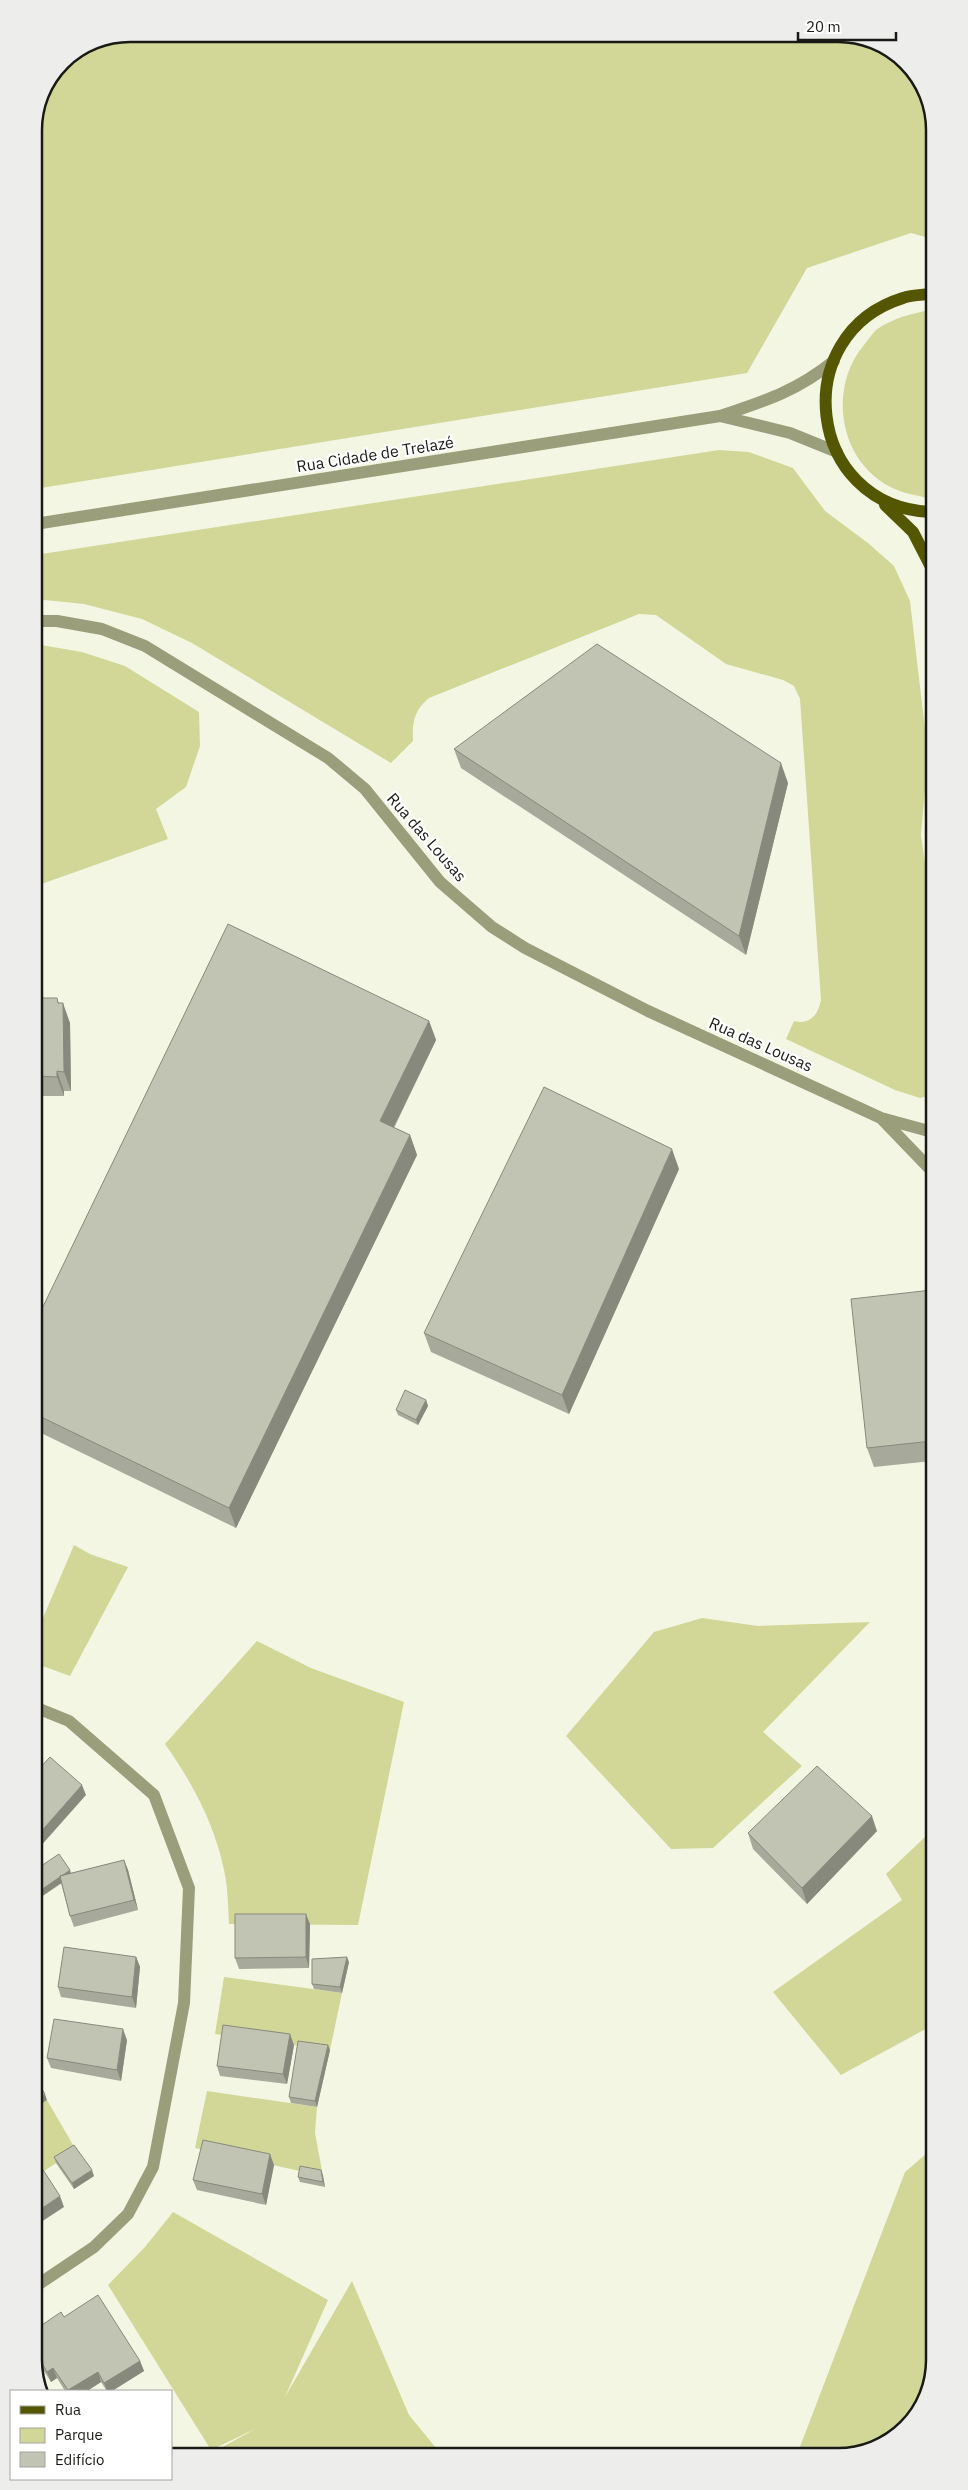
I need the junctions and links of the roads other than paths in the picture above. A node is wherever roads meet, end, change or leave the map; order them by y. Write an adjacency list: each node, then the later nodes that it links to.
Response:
1 (926, 294): 2 (main road)
2 (834, 361): 3 (street, Rua Cidade de Trelazé); 4 (main road)
3 (720, 416): 4 (street, Rua Cidade de Trelazé); 7 (street, Rua Cidade de Trelazé)
4 (837, 452): 5 (main road)
5 (878, 498): 6 (main road); 8 (main road)
6 (926, 512)
7 (43, 523)
8 (926, 557)
9 (43, 621): 10 (street, Rua das Lousas)
10 (881, 1118): 11 (street, Rua das Lousas); 12 (street, Rua das Lousas)
11 (926, 1130)
12 (926, 1165)
13 (42, 1710): 14 (street)
14 (42, 2282)

